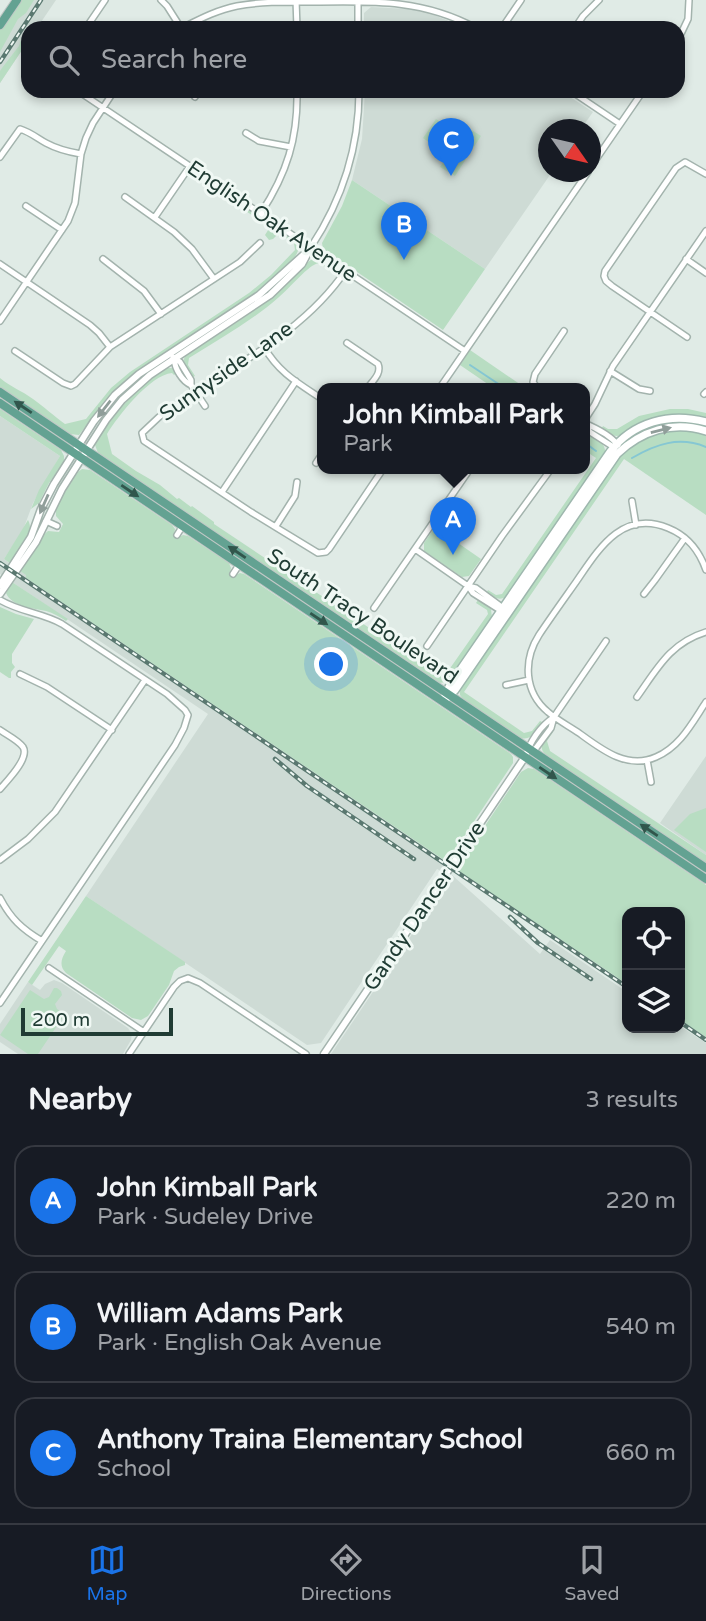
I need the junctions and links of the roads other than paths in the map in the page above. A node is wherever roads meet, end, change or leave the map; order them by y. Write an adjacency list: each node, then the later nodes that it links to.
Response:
1 (17, 0): 18 (main road)
2 (105, 0): 10 (street)
3 (161, 0): 11 (street)
4 (521, 0): 16 (street)
5 (599, 0): 17 (street)
6 (689, 0): 19 (street)
7 (296, 1): 8 (street); 12 (street); 13 (street)
8 (358, 1): 9 (street); 14 (street)
9 (417, 2): 15 (street)
10 (91, 21)
11 (177, 21)
12 (196, 21)
13 (297, 21)
14 (358, 21)
15 (462, 21)
16 (507, 21)
17 (580, 21)
18 (0, 25)
19 (685, 26)
20 (88, 98): 26 (street, English Oak Avenue)
21 (109, 98): 26 (street)
22 (297, 98): 29 (street)
23 (359, 98): 43 (street)
24 (581, 98): 27 (street)
25 (638, 98): 27 (street)
26 (103, 108): 31 (street); 33 (street, English Oak Avenue)
27 (620, 124): 30 (street)
28 (246, 133): 29 (street)
29 (291, 147): 38 (street)
30 (601, 152)
31 (80, 154): 32 (street); 40 (street)
32 (0, 156)
33 (190, 166): 38 (street, English Oak Avenue); 39 (street)
34 (706, 174): 51 (street)
35 (580, 182): 60 (street)
36 (125, 197): 39 (street)
37 (26, 206): 40 (street)
38 (261, 213): 43 (street, English Oak Avenue)
39 (155, 218): 49 (street)
40 (62, 230): 50 (street)
41 (706, 231): 45 (street)
42 (260, 243): 49 (street)
43 (311, 247): 47 (street, English Oak Avenue); 61 (street)
44 (103, 259): 52 (street)
45 (686, 259): 48 (street); 51 (street)
46 (0, 264): 50 (street)
47 (346, 270): 58 (street, Sunnyside Lane); 60 (street, English Oak Avenue)
48 (706, 273)
49 (214, 279): 52 (street)
50 (26, 282): 53 (street); 57 (street)
51 (650, 312): 55 (street); 62 (street)
52 (160, 314): 57 (street)
53 (0, 321)
54 (564, 331): 66 (street)
55 (687, 337)
56 (347, 344): 64 (street)
57 (110, 347): 59 (street)
58 (264, 347): 63 (street); 69 (street, Sunnyside Lane)
59 (15, 351)
60 (465, 351): 65 (street)
61 (173, 356): 69 (street); 78 (street)
62 (610, 371): 67 (street); 73 (street)
63 (296, 382): 70 (street); 83 (street)
64 (371, 383)
65 (443, 383)
66 (534, 383)
67 (650, 391)
68 (0, 392): 78 (main road, South Tracy Boulevard, one-way to 68)
69 (196, 392): 72 (street); 83 (street, Sunnyside Lane)
70 (317, 396)
71 (0, 403): 78 (main road, South Tracy Boulevard)
72 (205, 406)
73 (590, 413)
74 (706, 422): 77 (main road)
75 (590, 425): 77 (street)
76 (706, 431): 77 (main road, one-way to 76)
77 (617, 447): 101 (main road)
78 (80, 452): 85 (street); 89 (main road, South Tracy Boulevard, one-way to 89); 96 (street, one-way to 96); 109 (main road, South Tracy Boulevard, one-way to 78)
79 (380, 474): 88 (street, Sunnyside Lane)
80 (467, 474): 92 (street)
81 (547, 474): 97 (street)
82 (297, 481): 88 (street)
83 (222, 492): 88 (street, Sunnyside Lane)
84 (632, 501): 86 (street)
85 (46, 521): 87 (street); 99 (street)
86 (636, 525): 91 (street); 107 (street)
87 (57, 526)
88 (276, 526)
89 (182, 527): 90 (street); 93 (main road, South Tracy Boulevard)
90 (177, 536)
91 (685, 538): 94 (street); 98 (street)
92 (415, 549): 97 (street); 100 (street)
93 (239, 565): 95 (street); 109 (main road, South Tracy Boulevard, one-way to 109)
94 (706, 570)
95 (233, 574)
96 (0, 585)
97 (468, 586): 101 (street); 104 (street)
98 (644, 594)
99 (0, 597): 106 (street)
100 (374, 608)
101 (504, 611): 109 (main road)
102 (706, 632): 110 (street)
103 (606, 641): 112 (street)
104 (427, 646)
105 (20, 674): 114 (street)
106 (145, 680): 114 (street); 124 (street)
107 (529, 680): 108 (street); 112 (street)
108 (506, 685)
109 (446, 697): 115 (main road, South Tracy Boulevard); 116 (main road, South Tracy Boulevard)
110 (637, 697)
111 (706, 702): 117 (street)
112 (554, 717): 115 (street); 117 (street)
113 (0, 730): 119 (street)
114 (112, 730): 120 (street)
115 (531, 750): 116 (street); 121 (main road, South Tracy Boulevard, one-way to 115)
116 (525, 758): 122 (main road, South Tracy Boulevard, one-way to 122); 130 (street, Gandy Dancer Drive)
117 (647, 760): 118 (street)
118 (651, 782)
119 (0, 789)
120 (0, 860)
121 (706, 868)
122 (706, 879)
123 (0, 898): 124 (street)
124 (42, 941): 126 (street)
125 (49, 968): 127 (street)
126 (0, 1003)
127 (144, 1032): 128 (street); 129 (street)
128 (129, 1054)
129 (306, 1054)
130 (324, 1054)

